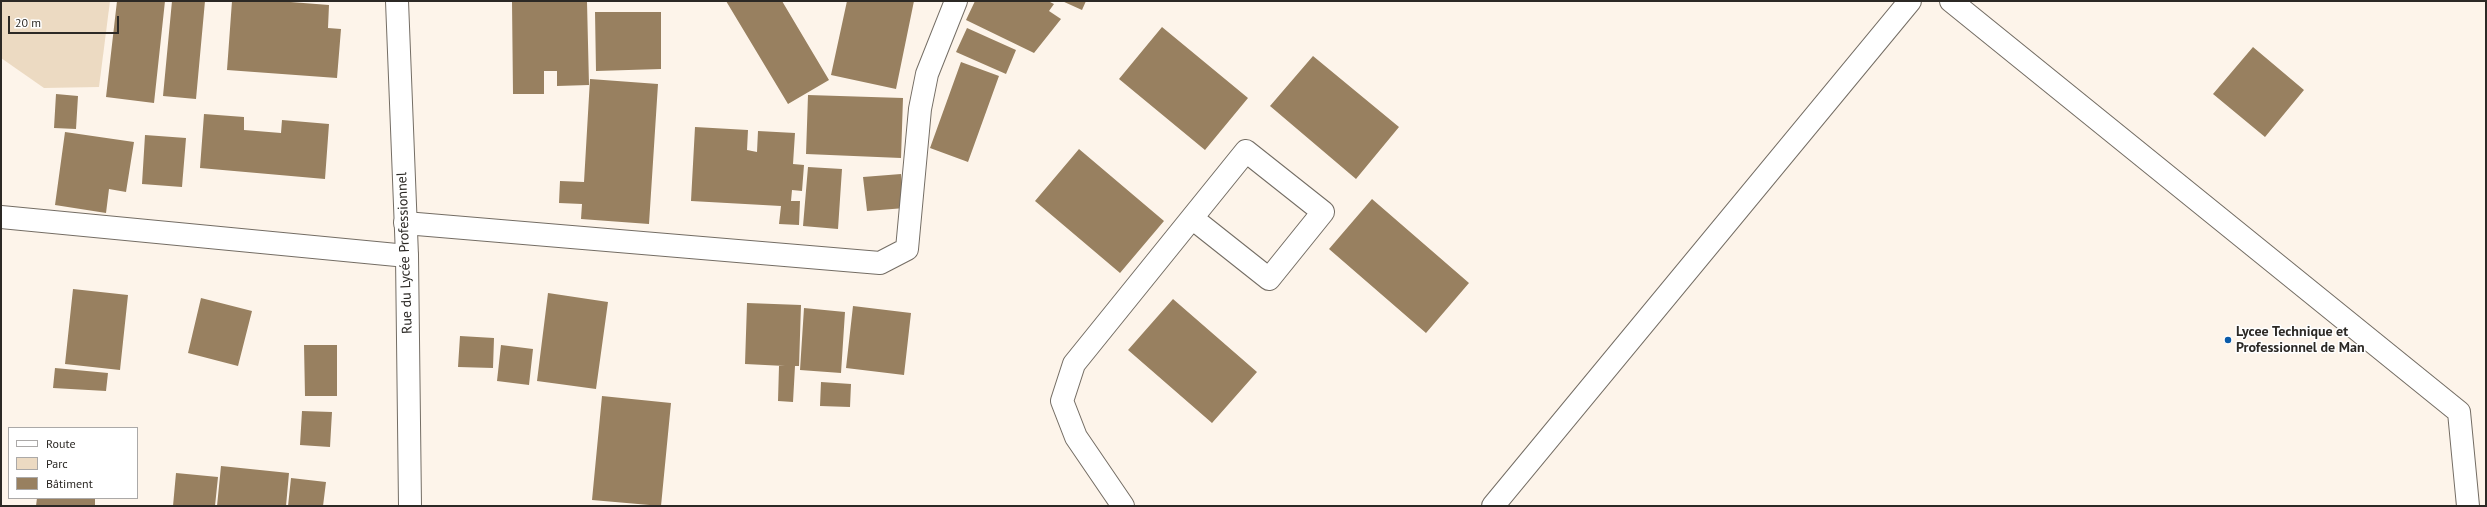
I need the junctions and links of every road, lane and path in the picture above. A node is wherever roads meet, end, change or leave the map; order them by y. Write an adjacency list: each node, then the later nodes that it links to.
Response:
1 (397, 1): 7 (street, Rue du Lycée Professionnel)
2 (956, 1): 7 (street)
3 (1910, 1): 11 (street)
4 (1951, 1): 12 (street)
5 (1, 217): 8 (street)
6 (1192, 218): 6 (street); 10 (street)
7 (405, 223): 8 (street, Rue du Lycée Professionnel)
8 (407, 256): 9 (street, Rue du Lycée Professionnel)
9 (410, 506)
10 (1123, 506)
11 (1493, 506)
12 (2468, 506)

